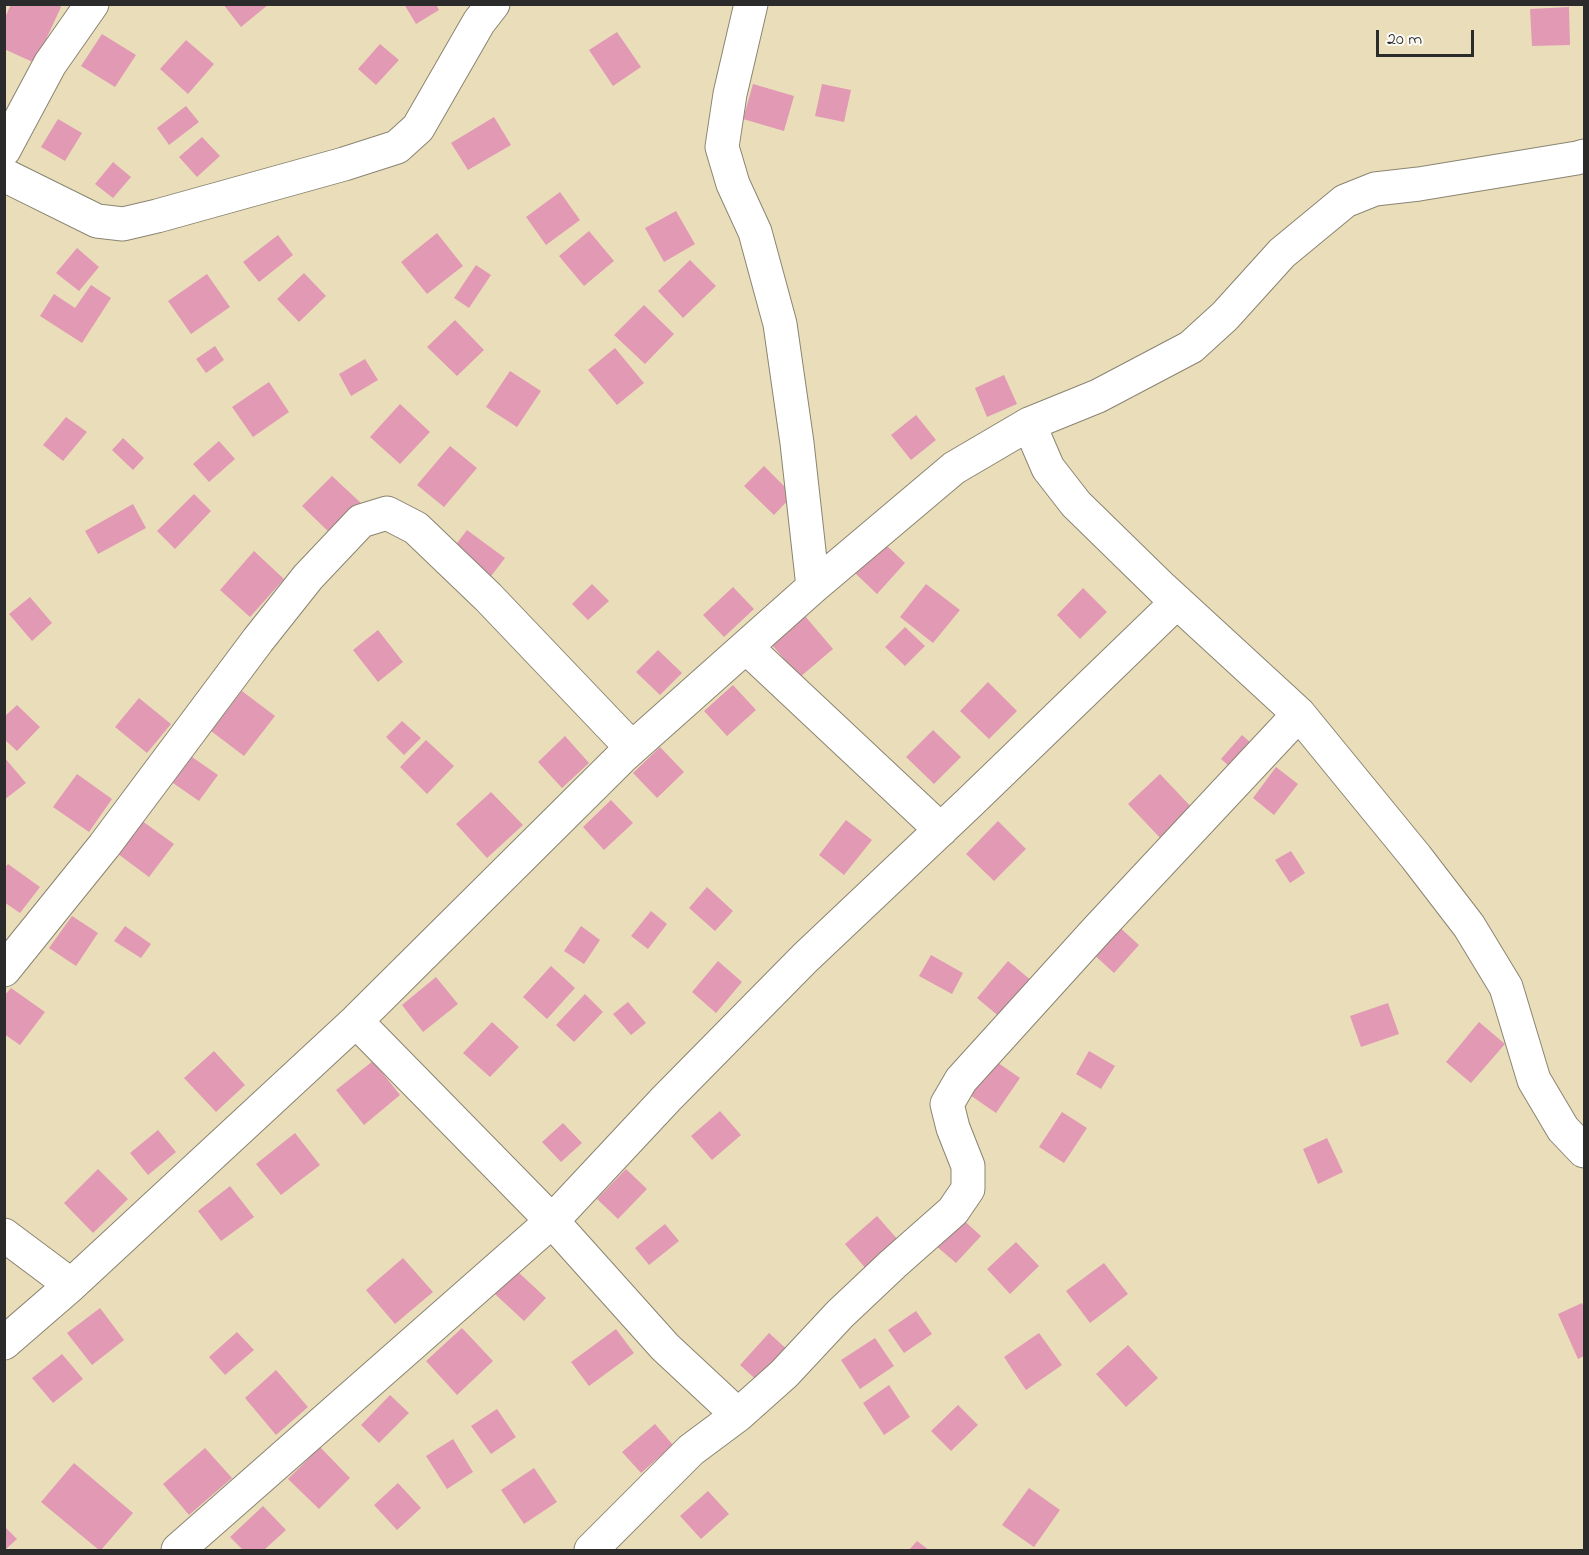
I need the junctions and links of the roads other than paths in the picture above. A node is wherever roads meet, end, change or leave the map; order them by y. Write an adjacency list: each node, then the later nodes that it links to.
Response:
1 (92, 4): 4 (street)
2 (493, 4): 4 (street)
3 (751, 4): 7 (street)
4 (5, 155)
5 (1584, 156): 6 (street)
6 (1029, 424): 7 (street); 8 (street)
7 (813, 587): 9 (street)
8 (1177, 602): 10 (street); 12 (street)
9 (746, 647): 11 (street); 12 (street)
10 (1299, 714): 15 (street); 20 (street)
11 (632, 748): 13 (street); 14 (street)
12 (941, 830): 16 (street)
13 (4, 970)
14 (356, 1021): 16 (street); 18 (street)
15 (1584, 1151)
16 (552, 1221): 20 (street); 21 (street)
17 (4, 1235): 18 (street)
18 (71, 1285): 19 (street)
19 (4, 1343)
20 (738, 1415): 22 (street)
21 (178, 1551)
22 (591, 1551)

